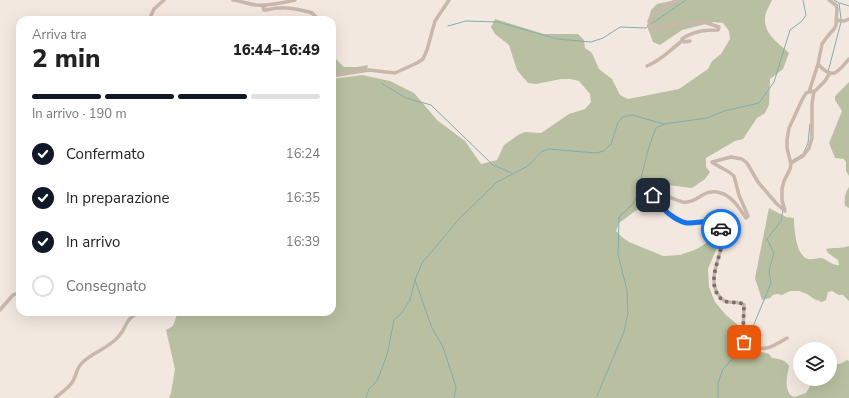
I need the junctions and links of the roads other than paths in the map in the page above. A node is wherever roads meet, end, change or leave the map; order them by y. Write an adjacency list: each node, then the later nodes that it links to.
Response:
1 (164, 0): 8 (street)
2 (233, 0): 7 (street)
3 (295, 0): 7 (street)
4 (449, 0): 18 (street)
5 (677, 0): 12 (street)
6 (829, 0): 11 (street)
7 (267, 5): 9 (street)
8 (150, 16)
9 (315, 16)
10 (849, 19): 11 (street)
11 (836, 20): 15 (street)
12 (682, 41): 13 (street); 16 (street)
13 (690, 41)
14 (849, 59): 17 (street)
15 (818, 64): 17 (street); 19 (street)
16 (647, 66)
17 (830, 73): 20 (street)
18 (336, 75)
19 (809, 92): 20 (street); 21 (street)
20 (814, 92): 21 (street)
21 (790, 163): 23 (street)
22 (651, 209): 23 (street)
23 (666, 211): 27 (street)
24 (16, 293): 25 (street)
25 (0, 310)
26 (132, 316): 28 (street)
27 (787, 338)
28 (55, 398)

